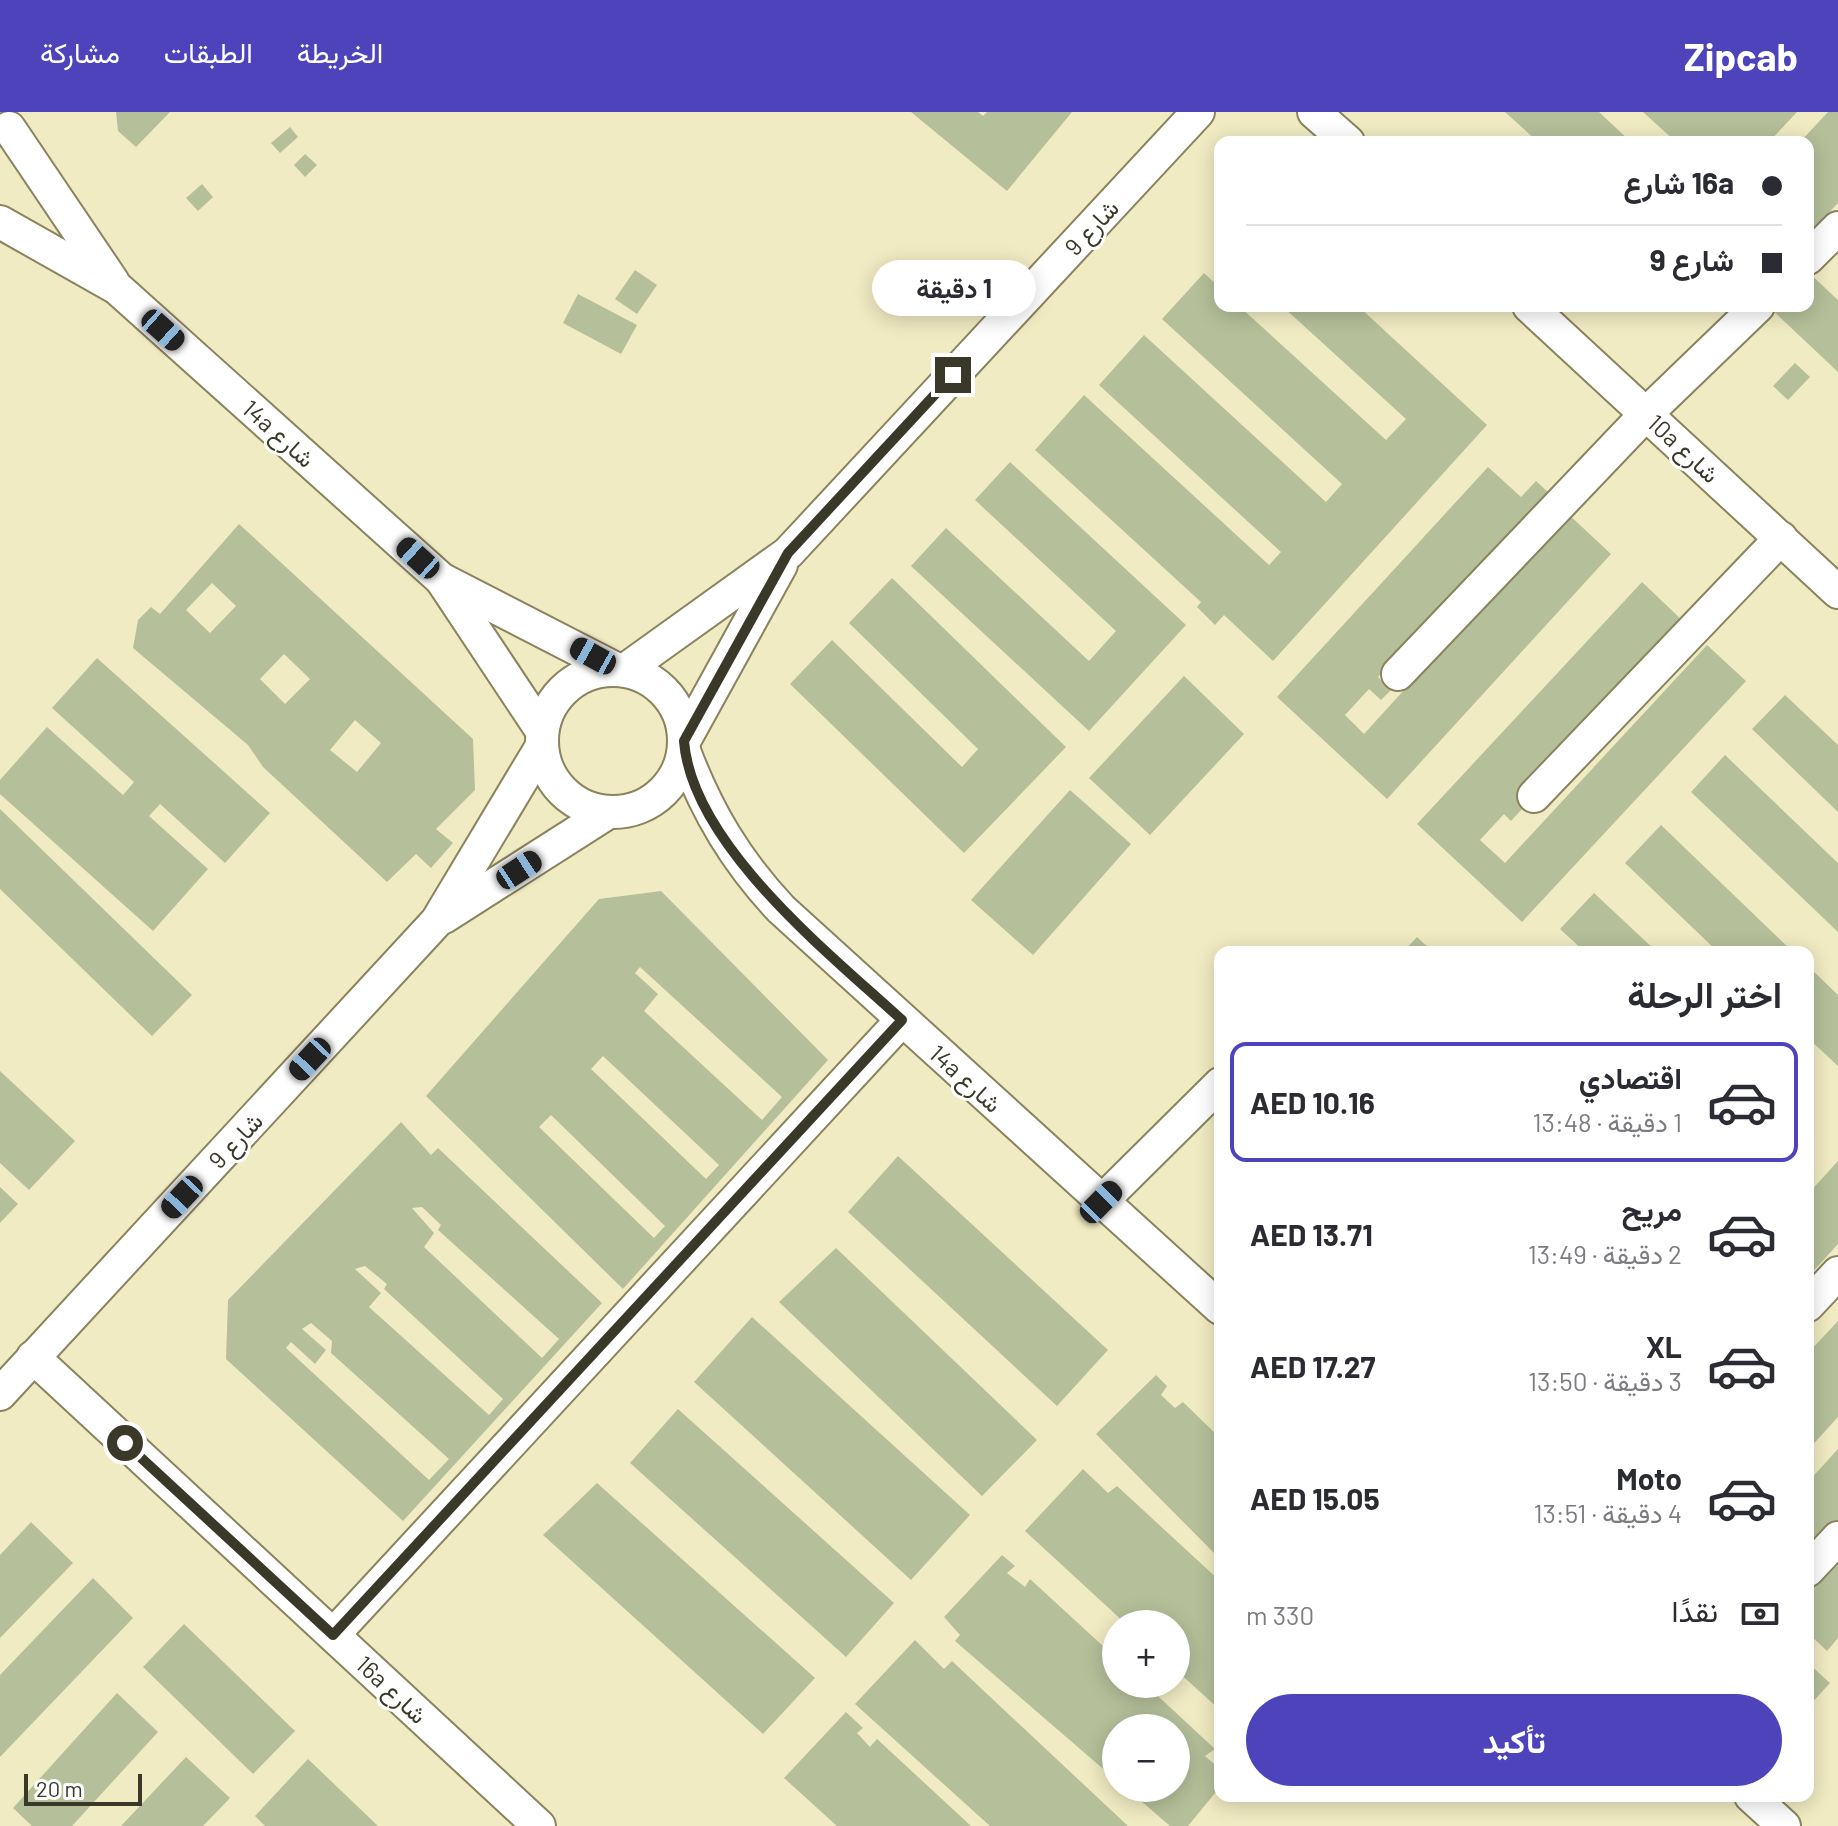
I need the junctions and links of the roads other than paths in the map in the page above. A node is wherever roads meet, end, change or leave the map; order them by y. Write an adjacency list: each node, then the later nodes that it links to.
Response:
1 (1198, 112): 13 (street, شارع 9)
2 (1314, 112): 4 (street)
3 (6, 132): 8 (street, 14a شارع)
4 (1341, 136)
5 (0, 222): 8 (street, 14a شارع)
6 (1838, 228): 7 (street)
7 (1814, 252)
8 (117, 288): 14 (street, 14a شارع)
9 (1536, 312): 11 (street, 10a شارع)
10 (1752, 312): 11 (street)
11 (1647, 413): 12 (street, 10a شارع); 17 (street)
12 (1781, 538): 15 (street, 10a شارع); 20 (street)
13 (788, 553): 16 (street, شارع 9); 19 (street, شارع 9)
14 (441, 579): 16 (street, 14a شارع); 18 (street, 14a شارع)
15 (1838, 592)
16 (620, 670): 18 (street); 19 (street)
17 (1398, 674)
18 (542, 739): 21 (street); 22 (street, شارع 9)
19 (684, 746): 21 (street); 23 (street, 14a شارع)
20 (1534, 796)
21 (607, 813): 22 (street, شارع 9)
22 (437, 921): 29 (street, شارع 9)
23 (902, 1020): 25 (street, 14a شارع); 33 (street)
24 (1214, 1090): 25 (street)
25 (1101, 1202): 28 (street, 14a شارع)
26 (1838, 1273): 27 (street)
27 (1814, 1299)
28 (1214, 1303)
29 (33, 1357): 30 (street, شارع 9); 33 (street, 16a شارع)
30 (0, 1394)
31 (1838, 1538): 32 (street)
32 (1814, 1564)
33 (333, 1635): 35 (street, 16a شارع)
34 (1758, 1802): 36 (street)
35 (539, 1826)
36 (1784, 1826)

